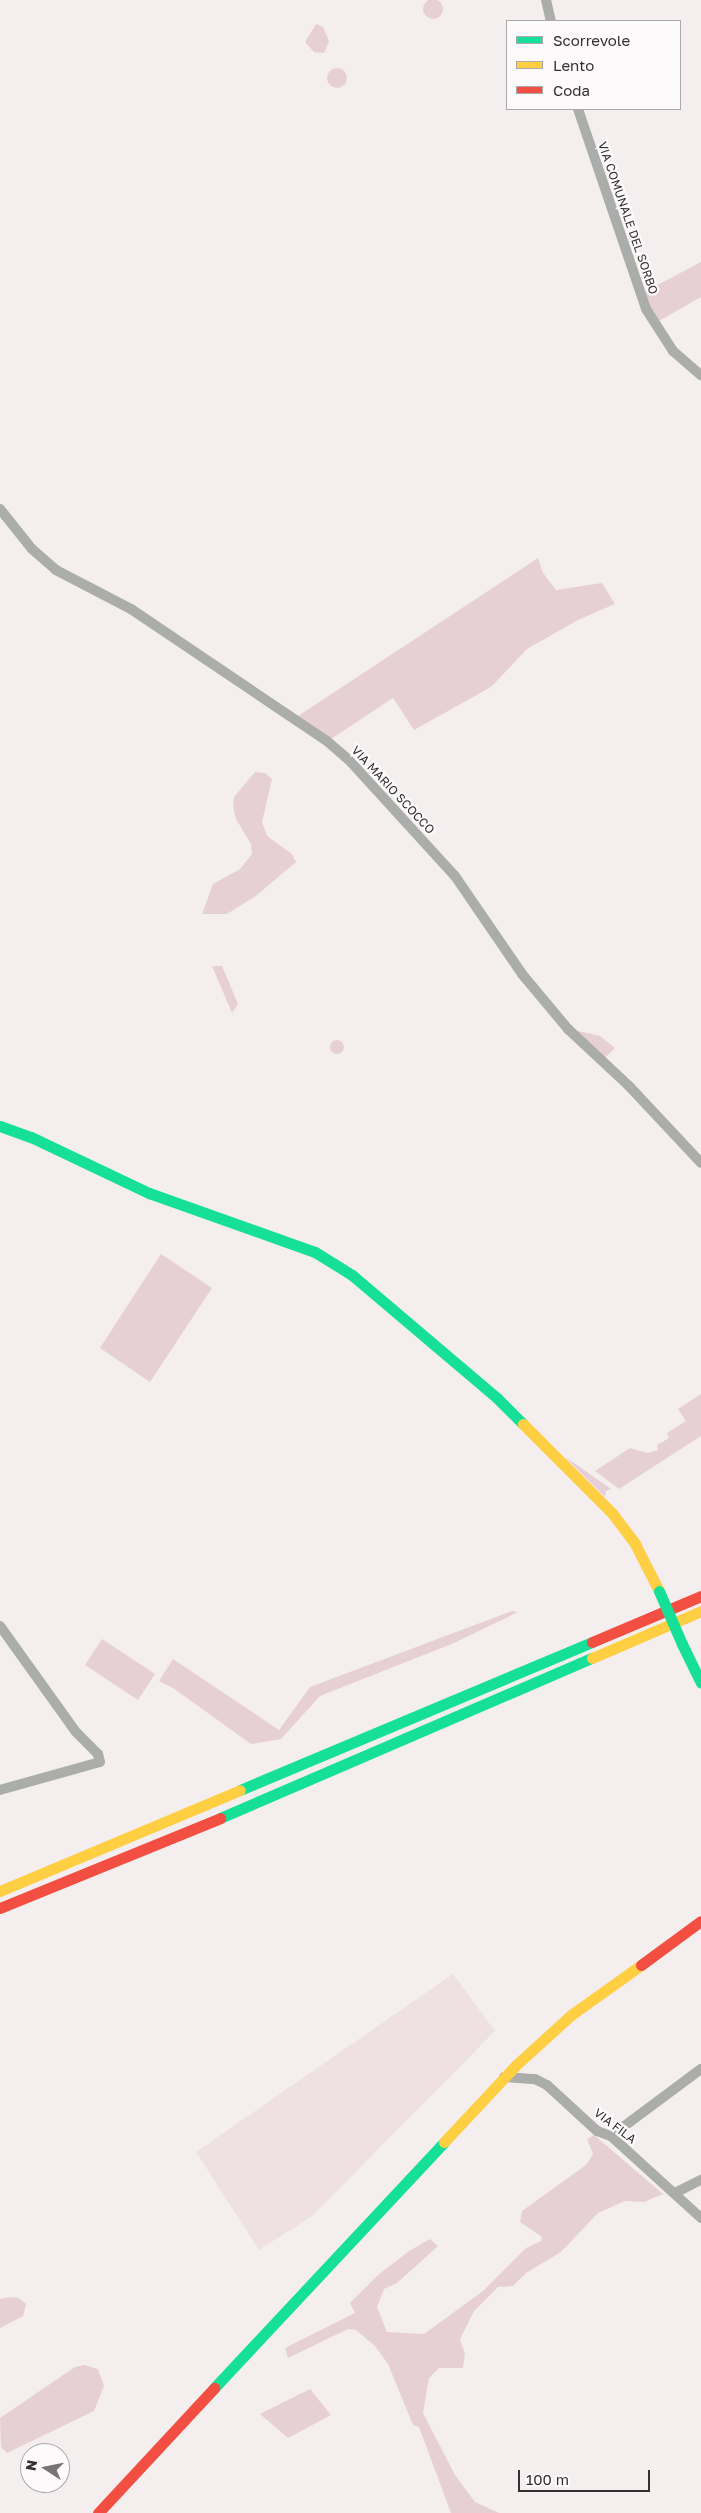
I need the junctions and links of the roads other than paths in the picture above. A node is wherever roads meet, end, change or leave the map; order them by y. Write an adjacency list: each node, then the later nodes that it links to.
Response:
1 (546, 0): 2 (street)
2 (552, 20)
3 (578, 110): 4 (street, VIA COMUNALE DEL SORBO)
4 (701, 375)
5 (0, 509): 7 (street, VIA MARIO SCOCCO)
6 (0, 1126): 11 (main road, bridge)
7 (701, 1163)
8 (701, 1596): 13 (main road)
9 (701, 1611): 14 (main road)
10 (0, 1626): 12 (street)
11 (701, 1683)
12 (0, 1790)
13 (0, 1890)
14 (0, 1908)
15 (701, 1921): 17 (main road)
16 (701, 2069): 18 (street)
17 (504, 2077): 18 (street, VIA FILA); 22 (main road)
18 (611, 2136): 20 (street, VIA FILA)
19 (701, 2180): 20 (street)
20 (675, 2193): 21 (street, VIA FILA)
21 (701, 2218)
22 (98, 2513)

